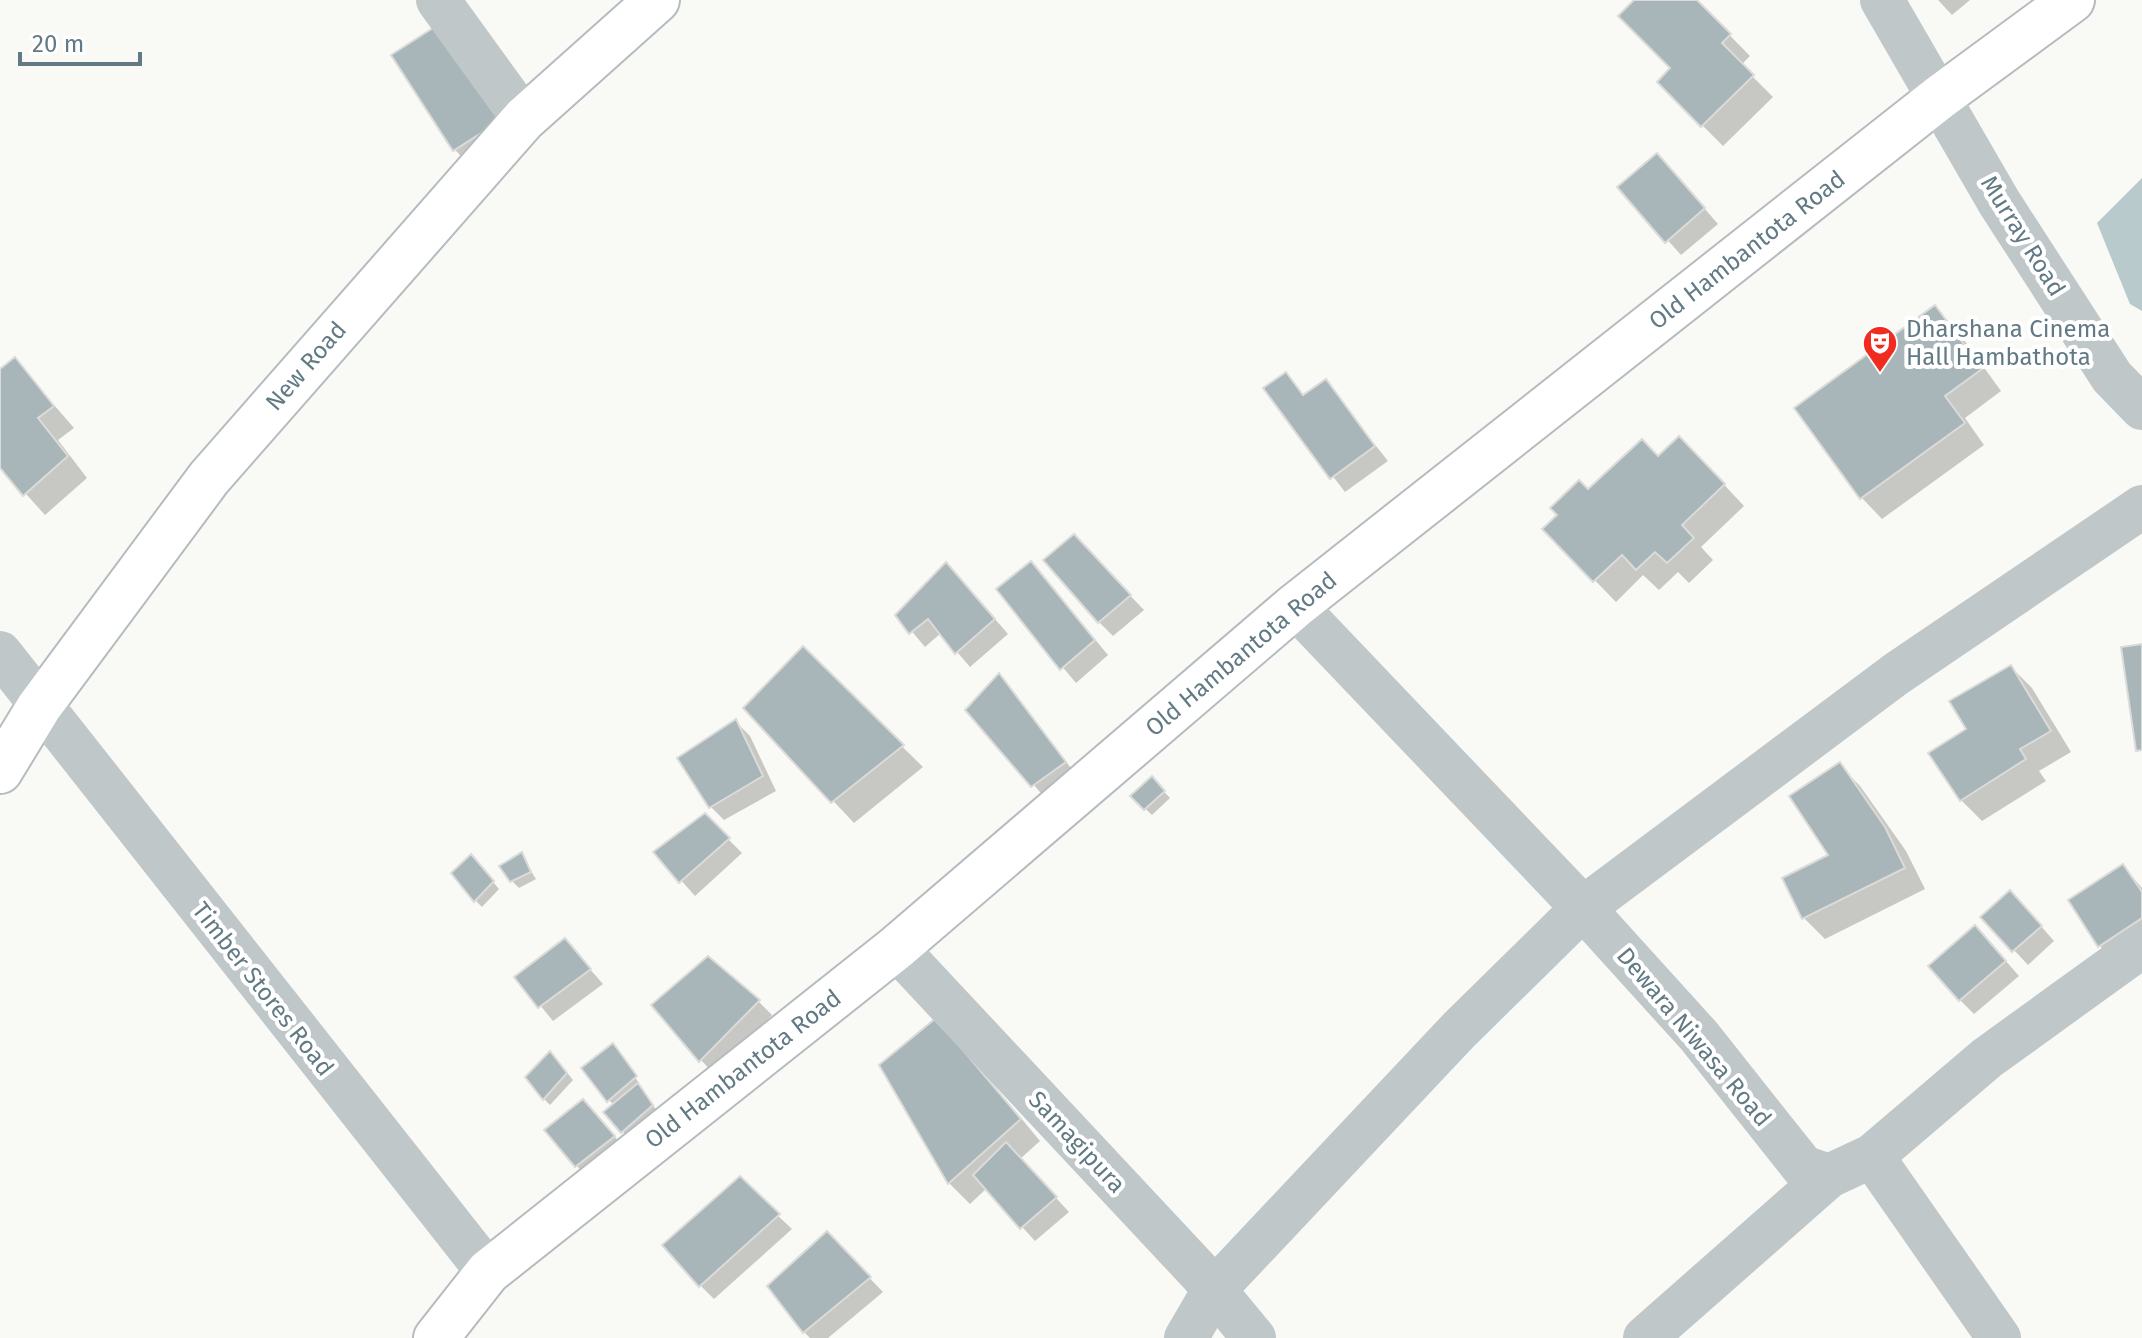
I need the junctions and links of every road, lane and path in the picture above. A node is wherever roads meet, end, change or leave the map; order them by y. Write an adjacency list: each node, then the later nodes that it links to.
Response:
1 (438, 0): 6 (street)
2 (657, 0): 6 (main road, New Road)
3 (1882, 0): 5 (street, Murray Road)
4 (2072, 0): 5 (main road, Old Hambantota Road)
5 (1940, 97): 7 (street, Murray Road); 9 (main road, Old Hambantota Road)
6 (524, 119): 11 (main road, New Road)
7 (2142, 408)
8 (2142, 507): 13 (street)
9 (1295, 606): 13 (street, Dewara Niwasa Road); 15 (main road, Old Hambantota Road)
10 (0, 653): 11 (street, Timber Stores Road)
11 (39, 707): 12 (main road, New Road); 18 (street, Timber Stores Road)
12 (0, 771)
13 (1583, 908): 17 (street, Dewara Niwasa Road); 19 (street)
14 (2142, 946): 16 (street)
15 (896, 948): 18 (main road, Old Hambantota Road); 19 (street, Samagipura)
16 (1872, 1156): 17 (street); 24 (street)
17 (1829, 1176): 23 (street)
18 (488, 1272): 20 (main road, Old Hambantota Road)
19 (1214, 1290): 21 (street); 22 (street, Samagipura)
20 (436, 1338)
21 (1186, 1338)
22 (1254, 1338)
23 (1645, 1338)
24 (1999, 1338)

